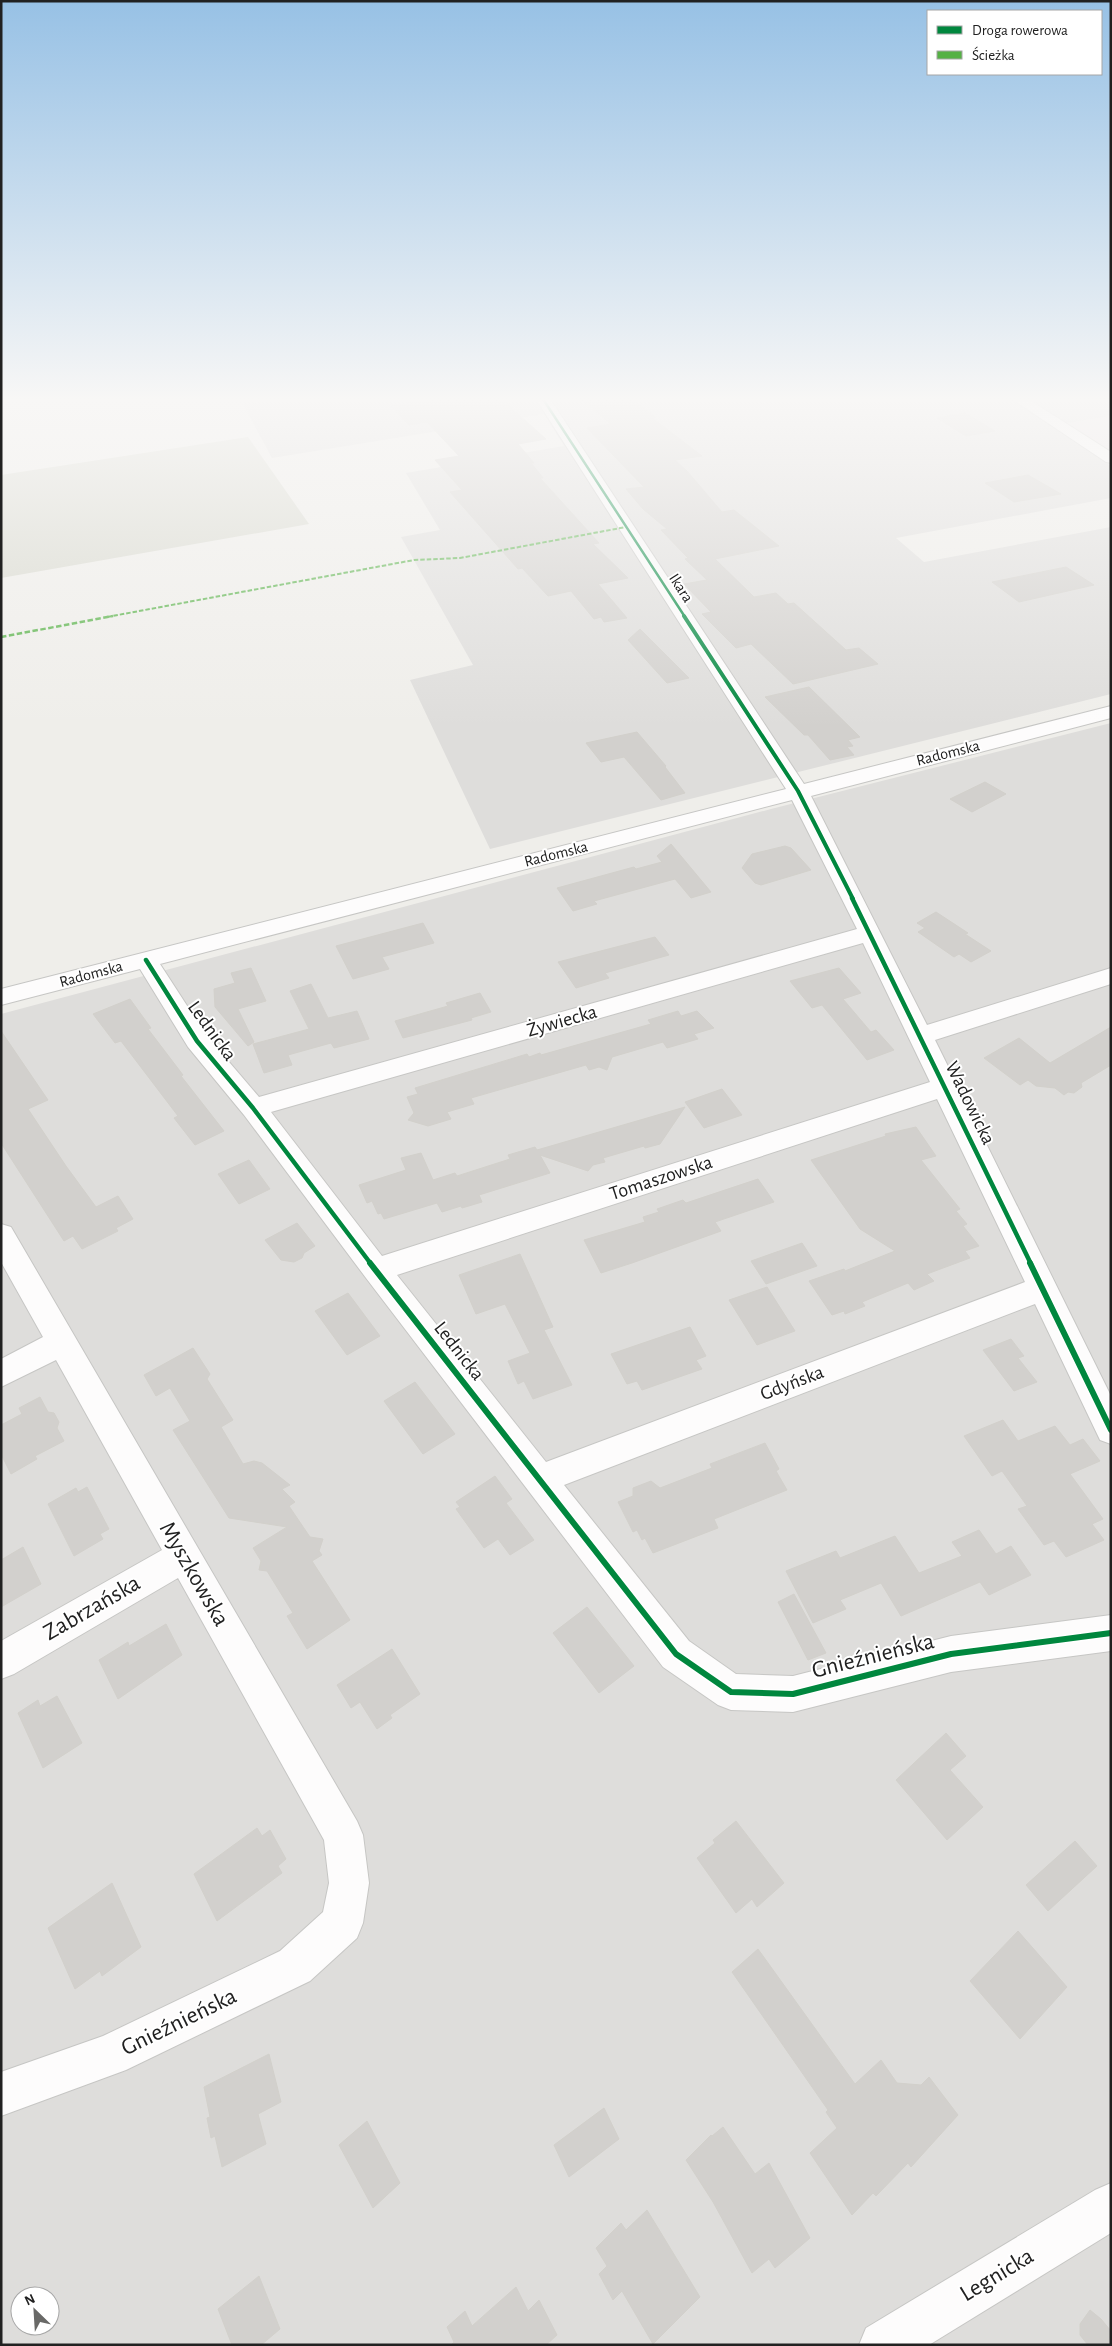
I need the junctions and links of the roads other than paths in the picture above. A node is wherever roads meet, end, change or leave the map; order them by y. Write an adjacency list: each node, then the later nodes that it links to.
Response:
1 (614, 508): 3 (street, Ikara)
2 (1111, 712): 3 (street, Radomska)
3 (798, 791): 4 (street, Wadowicka); 5 (street, Radomska)
4 (870, 933): 8 (street, Wadowicka); 10 (street, Żywiecka)
5 (146, 960): 7 (street, Radomska); 10 (street, Lednicka)
6 (1111, 976): 8 (street)
7 (1, 997)
8 (920, 1036): 9 (street, Wadowicka)
9 (945, 1087): 12 (street, Tomaszowska); 13 (street, Wadowicka)
10 (254, 1108): 12 (street, Lednicka)
11 (1, 1235): 14 (street, Myszkowska)
12 (376, 1270): 17 (street, Lednicka)
13 (1043, 1288): 16 (street, Wadowicka); 17 (street, Gdyńska)
14 (60, 1342): 15 (street); 18 (street, Myszkowska)
15 (1, 1374)
16 (1111, 1430)
17 (542, 1479): 21 (street, Lednicka)
18 (183, 1556): 20 (street, Zabrzańska); 22 (street, Myszkowska)
19 (1111, 1633): 21 (street, Gnieźnieńska)
20 (1, 1661)
21 (794, 1694)
22 (342, 1923): 23 (street, Gnieźnieńska)
23 (1, 2094)
24 (1111, 2206): 25 (street, Legnicka)
25 (884, 2345)

